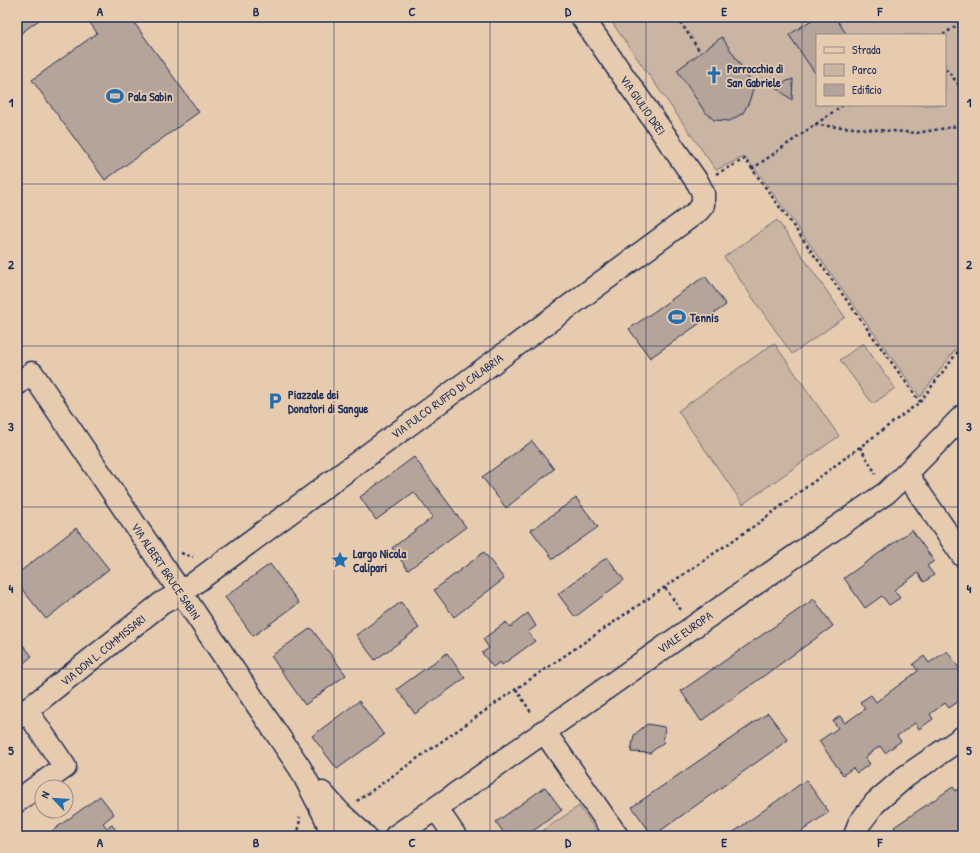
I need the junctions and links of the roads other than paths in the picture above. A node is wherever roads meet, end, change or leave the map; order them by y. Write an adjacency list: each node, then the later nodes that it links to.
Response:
1 (582, 17): 2 (street, VIA GIULIO DREI)
2 (703, 193): 7 (street, VIA FULCO RUFFO DI CALABRIA)
3 (24, 378): 7 (street, VIA ALBERT BRUCE SABIN)
4 (963, 416): 5 (street, VIALE EUROPA)
5 (907, 473): 6 (street); 9 (street, VIALE EUROPA)
6 (963, 556)
7 (181, 593): 8 (street, VIA DON L. COMMISSARI); 11 (street, VIA ALBERT BRUCE SABIN)
8 (22, 714): 12 (street, VIA DON L. COMMISSARI)
9 (544, 731): 13 (street, VIALE EUROPA); 18 (street)
10 (963, 737): 19 (street)
11 (300, 768): 14 (street, VIA ALBERT BRUCE SABIN); 15 (street, VIA ALBERT BRUCE SABIN)
12 (17, 802)
13 (436, 808): 16 (street, VIALE EUROPA); 17 (street)
14 (333, 836)
15 (365, 836)
16 (396, 836)
17 (455, 836)
18 (617, 836)
19 (855, 836)

